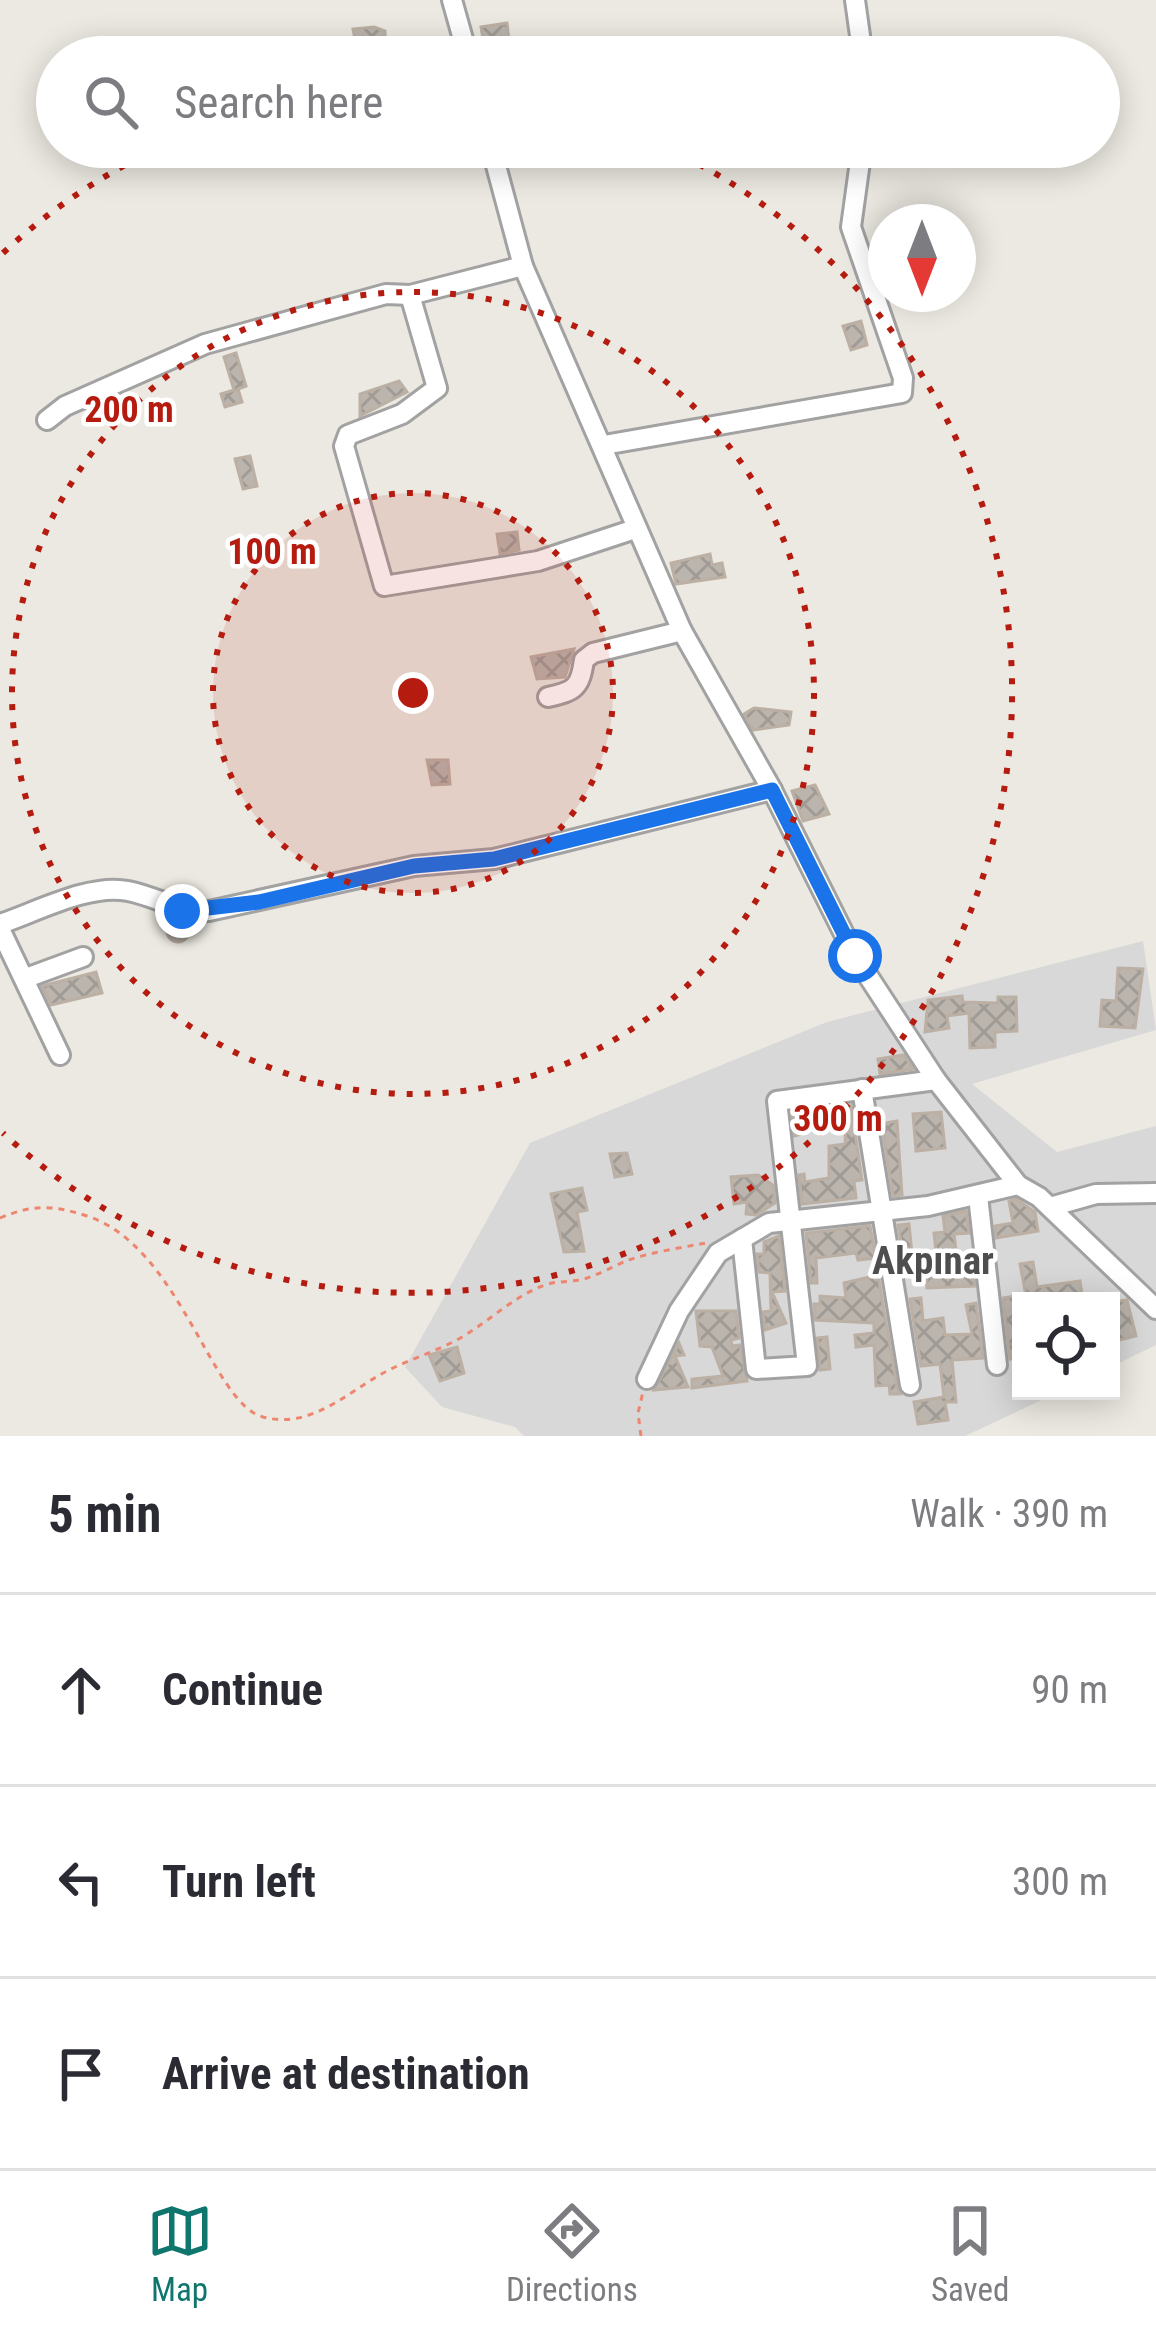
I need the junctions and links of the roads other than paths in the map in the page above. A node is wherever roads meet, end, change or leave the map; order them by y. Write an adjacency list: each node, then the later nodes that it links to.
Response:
1 (452, 0): 3 (street)
2 (855, 0): 4 (street)
3 (462, 36)
4 (860, 36)
5 (497, 168): 7 (street)
6 (859, 168): 10 (street)
7 (523, 266): 8 (street); 10 (street)
8 (410, 295): 9 (street); 11 (street)
9 (47, 420)
10 (604, 445): 11 (street)
11 (635, 529): 12 (street)
12 (682, 631): 13 (street); 14 (street)
13 (548, 697)
14 (772, 790): 15 (street); 19 (street)
15 (0, 927): 17 (street)
16 (83, 957): 17 (street)
17 (26, 978): 18 (street)
18 (60, 1055)
19 (936, 1080): 20 (street); 21 (street)
20 (862, 1089): 25 (street); 26 (street)
21 (1018, 1185): 23 (street); 24 (street)
22 (1156, 1193): 24 (street)
23 (978, 1196): 25 (street); 29 (street)
24 (1050, 1207): 28 (street)
25 (881, 1211): 26 (street); 31 (street)
26 (789, 1221): 27 (street); 27 (street)
27 (742, 1238): 30 (street)
28 (1156, 1309)
29 (998, 1365)
30 (647, 1378)
31 (910, 1385)

